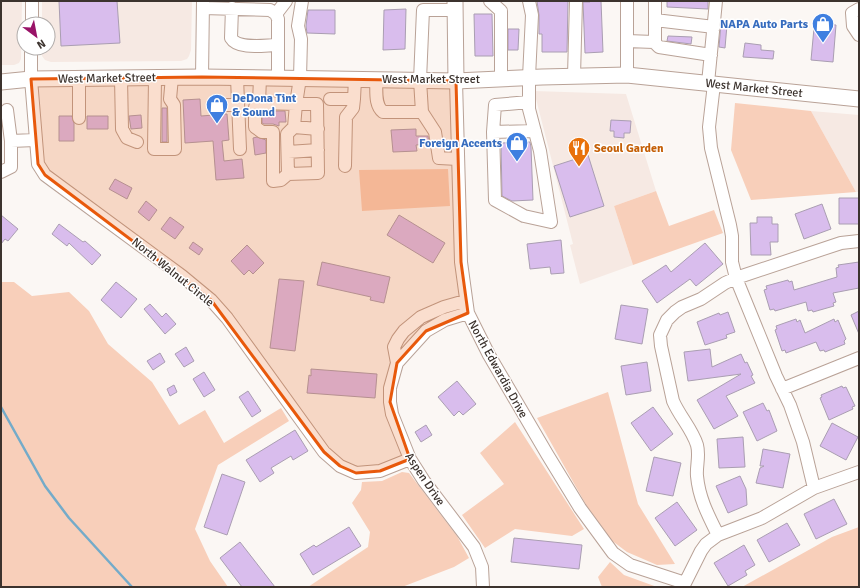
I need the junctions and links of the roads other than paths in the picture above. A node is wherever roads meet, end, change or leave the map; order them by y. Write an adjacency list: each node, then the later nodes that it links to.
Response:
1 (32, 1): 16 (street)
2 (286, 1): 15 (street)
3 (302, 1): 36 (street)
4 (490, 1): 39 (street)
5 (529, 1): 29 (street)
6 (576, 1): 25 (street)
7 (627, 1): 20 (street)
8 (655, 1): 17 (street)
9 (716, 1): 18 (street)
10 (203, 4): 13 (street); 28 (street)
11 (423, 5): 12 (street); 41 (street)
12 (455, 5): 42 (main road)
13 (225, 6): 15 (street); 22 (street)
14 (859, 9): 19 (street)
15 (276, 14): 22 (street)
16 (32, 16)
17 (655, 20): 18 (street); 21 (street)
18 (714, 27): 23 (street)
19 (859, 35)
20 (627, 41): 21 (street); 26 (street)
21 (655, 42): 23 (street)
22 (278, 45): 35 (street)
23 (711, 55): 44 (street)
24 (32, 56): 37 (street, North Walnut Circle)
25 (574, 76): 26 (main road, West Market Street); 29 (main road, West Market Street)
26 (627, 76): 44 (main road, West Market Street)
27 (172, 77): 28 (main road, West Market Street); 32 (main road, West Market Street); 32 (street)
28 (202, 77): 33 (main road, West Market Street)
29 (529, 77): 39 (main road, West Market Street); 48 (street)
30 (79, 78): 31 (main road, West Market Street); 37 (main road, West Market Street); 55 (street)
31 (121, 78): 32 (main road, West Market Street); 62 (street)
32 (155, 78)
33 (237, 78): 34 (main road, West Market Street); 52 (street)
34 (260, 78): 35 (main road, West Market Street); 49 (street)
35 (278, 78): 36 (main road, West Market Street)
36 (300, 78): 38 (main road, West Market Street); 50 (street)
37 (32, 79): 43 (main road, West Market Street); 60 (street, North Walnut Circle)
38 (355, 79): 40 (main road, West Market Street); 47 (street)
39 (500, 79): 42 (main road, West Market Street)
40 (376, 80): 41 (main road, West Market Street); 54 (street)
41 (420, 80): 42 (main road, West Market Street); 54 (street)
42 (456, 81): 66 (street, North Edwardia Drive)
43 (1, 82)
44 (711, 84): 45 (main road, West Market Street); 71 (street)
45 (859, 98)
46 (330, 99): 47 (street)
47 (354, 99): 67 (street)
48 (529, 102): 58 (street); 59 (street)
49 (259, 104): 50 (street); 69 (street)
50 (296, 104): 56 (street); 57 (street)
51 (216, 105): 52 (street)
52 (238, 105): 63 (street)
53 (7, 110): 61 (street)
54 (422, 112): 66 (street)
55 (79, 118)
56 (294, 128): 57 (street); 65 (street)
57 (318, 129): 64 (street)
58 (535, 131): 59 (street); 59 (street)
59 (493, 132)
60 (35, 140): 61 (street); 77 (street, North Walnut Circle)
61 (11, 141): 68 (street)
62 (138, 142)
63 (240, 149)
64 (318, 150): 65 (street); 69 (street)
65 (288, 152): 69 (street)
66 (458, 159): 72 (street, North Edwardia Drive)
67 (345, 166)
68 (1, 172)
69 (288, 174)
70 (859, 241): 71 (street)
71 (736, 278): 76 (street); 80 (street)
72 (465, 300): 73 (street, North Edwardia Drive); 75 (street, Aspen Drive)
73 (468, 313): 75 (street, Aspen Drive); 80 (street, North Edwardia Drive)
74 (859, 358): 76 (street)
75 (396, 363): 77 (street, Aspen Drive)
76 (782, 389): 79 (street)
77 (410, 459): 81 (street, Aspen Drive)
78 (859, 472): 79 (street)
79 (814, 488): 80 (street)
80 (718, 534)
81 (483, 587)

